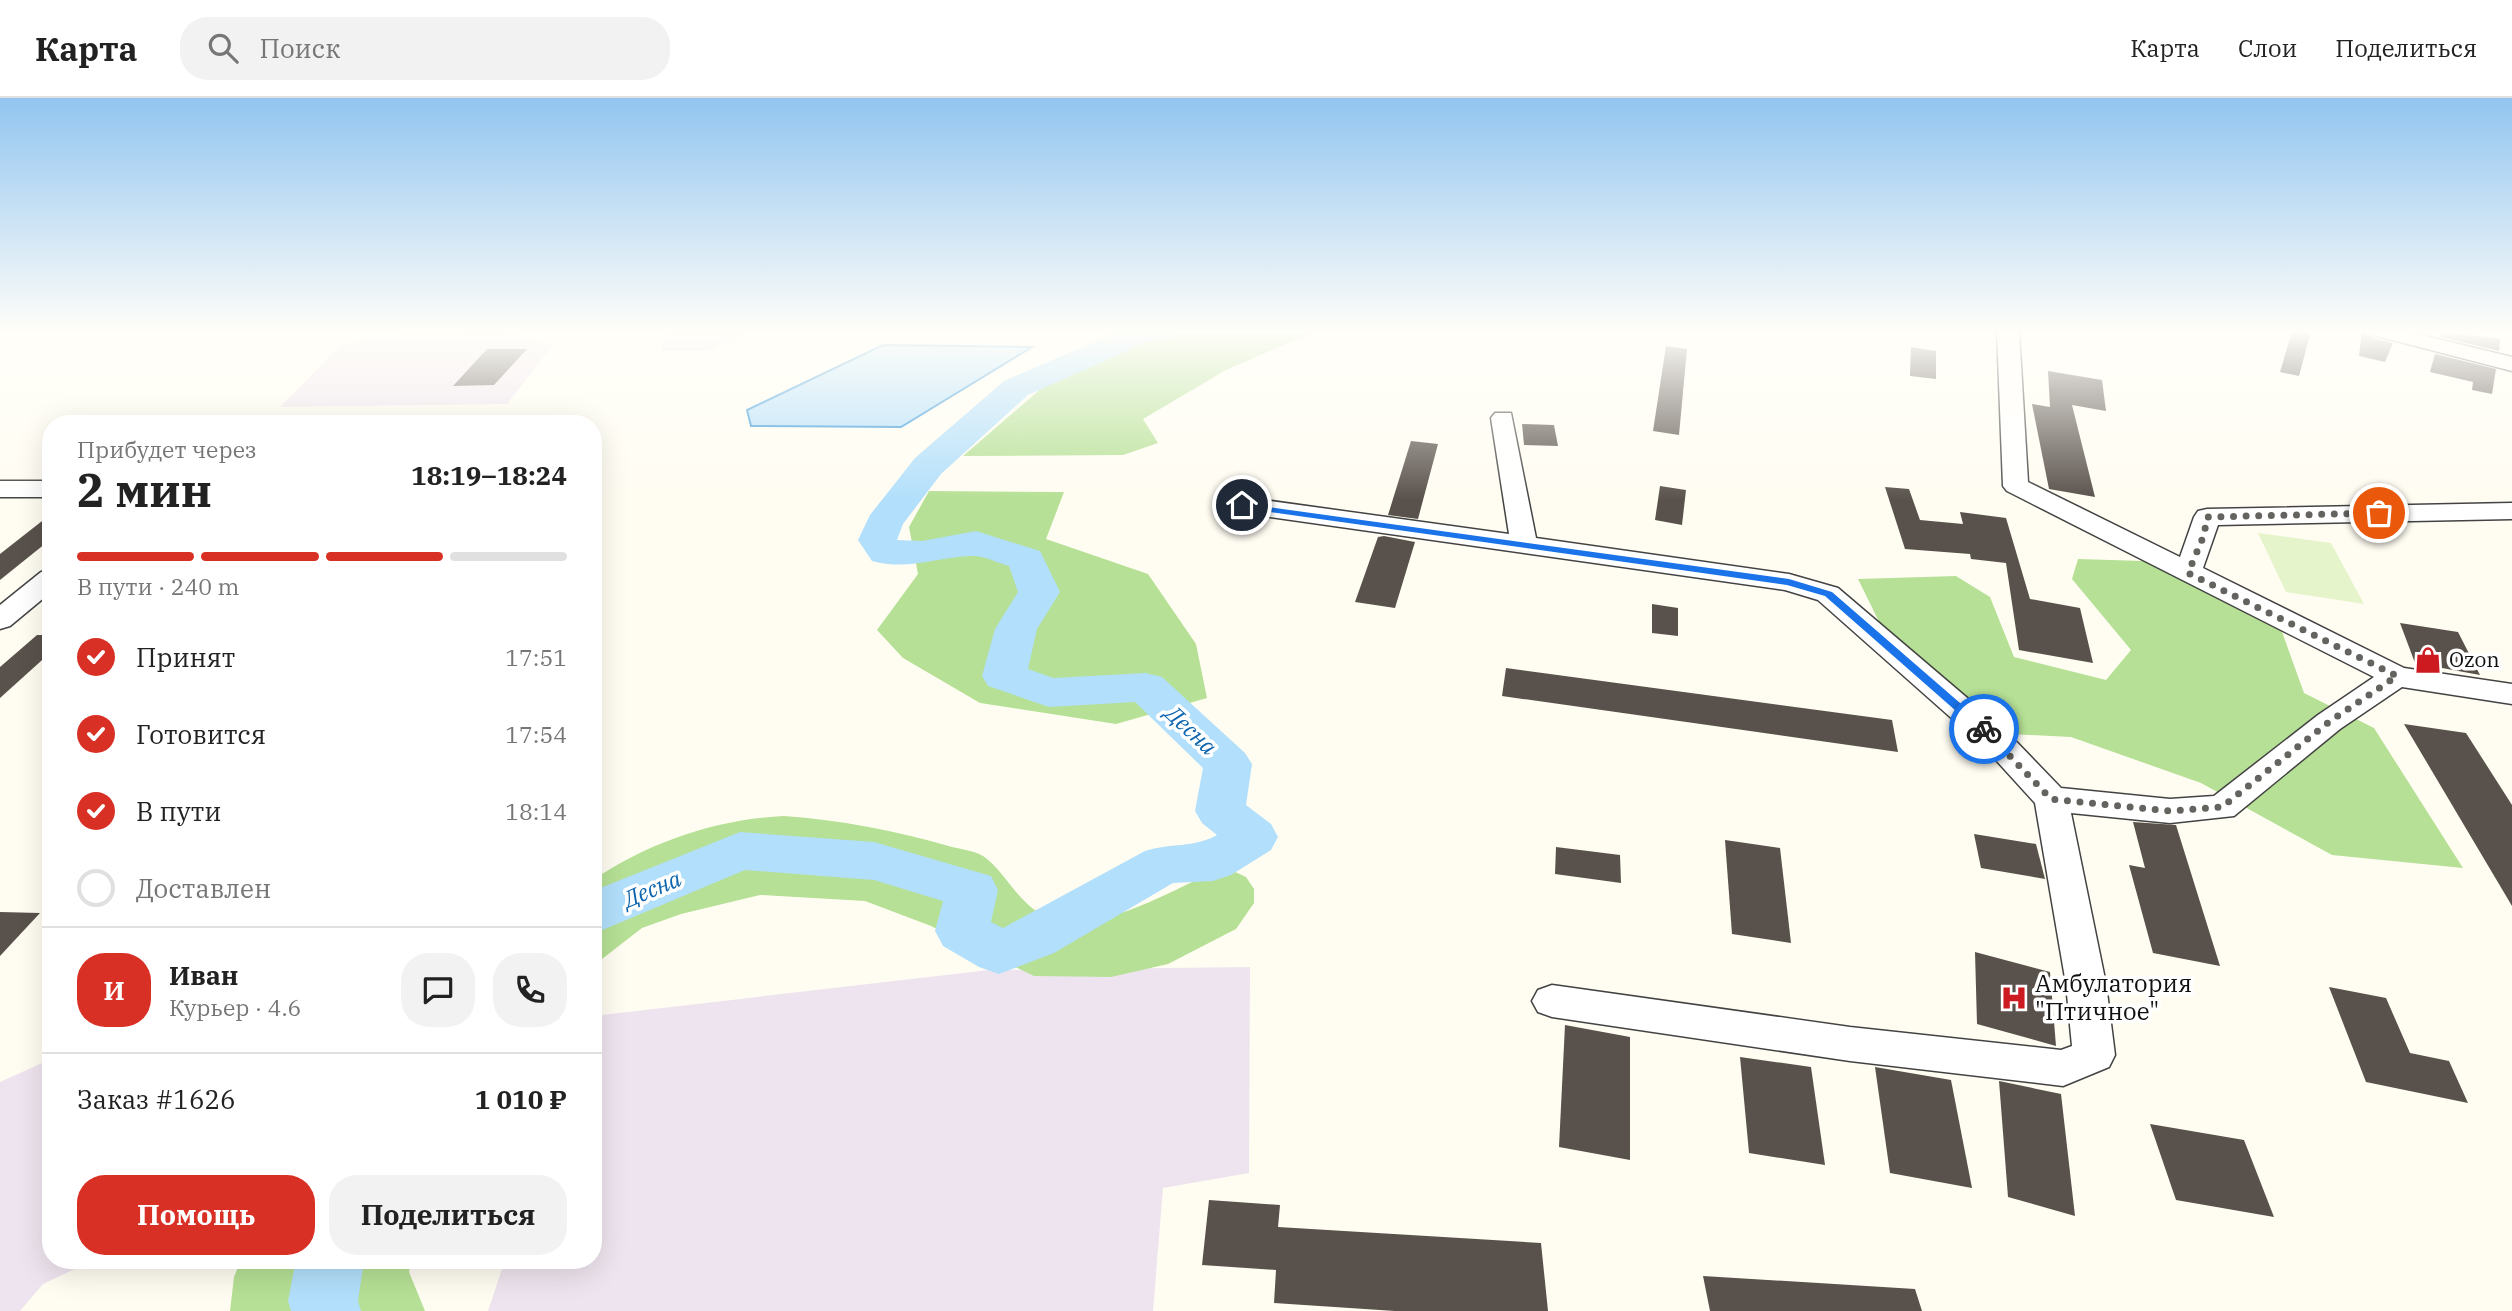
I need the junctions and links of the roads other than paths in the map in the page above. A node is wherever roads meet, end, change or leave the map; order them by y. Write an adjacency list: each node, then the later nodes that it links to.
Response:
1 (2011, 388): 8 (street)
2 (1503, 418): 7 (street)
3 (0, 489): 4 (street)
4 (42, 489)
5 (1242, 505): 7 (street)
6 (2512, 511): 8 (street)
7 (1524, 545): 13 (street)
8 (2188, 573): 11 (street)
9 (42, 585): 10 (street)
10 (0, 620)
11 (2397, 676): 12 (street); 13 (street)
12 (2512, 694)
13 (2051, 799): 14 (street)
14 (1552, 1001)

